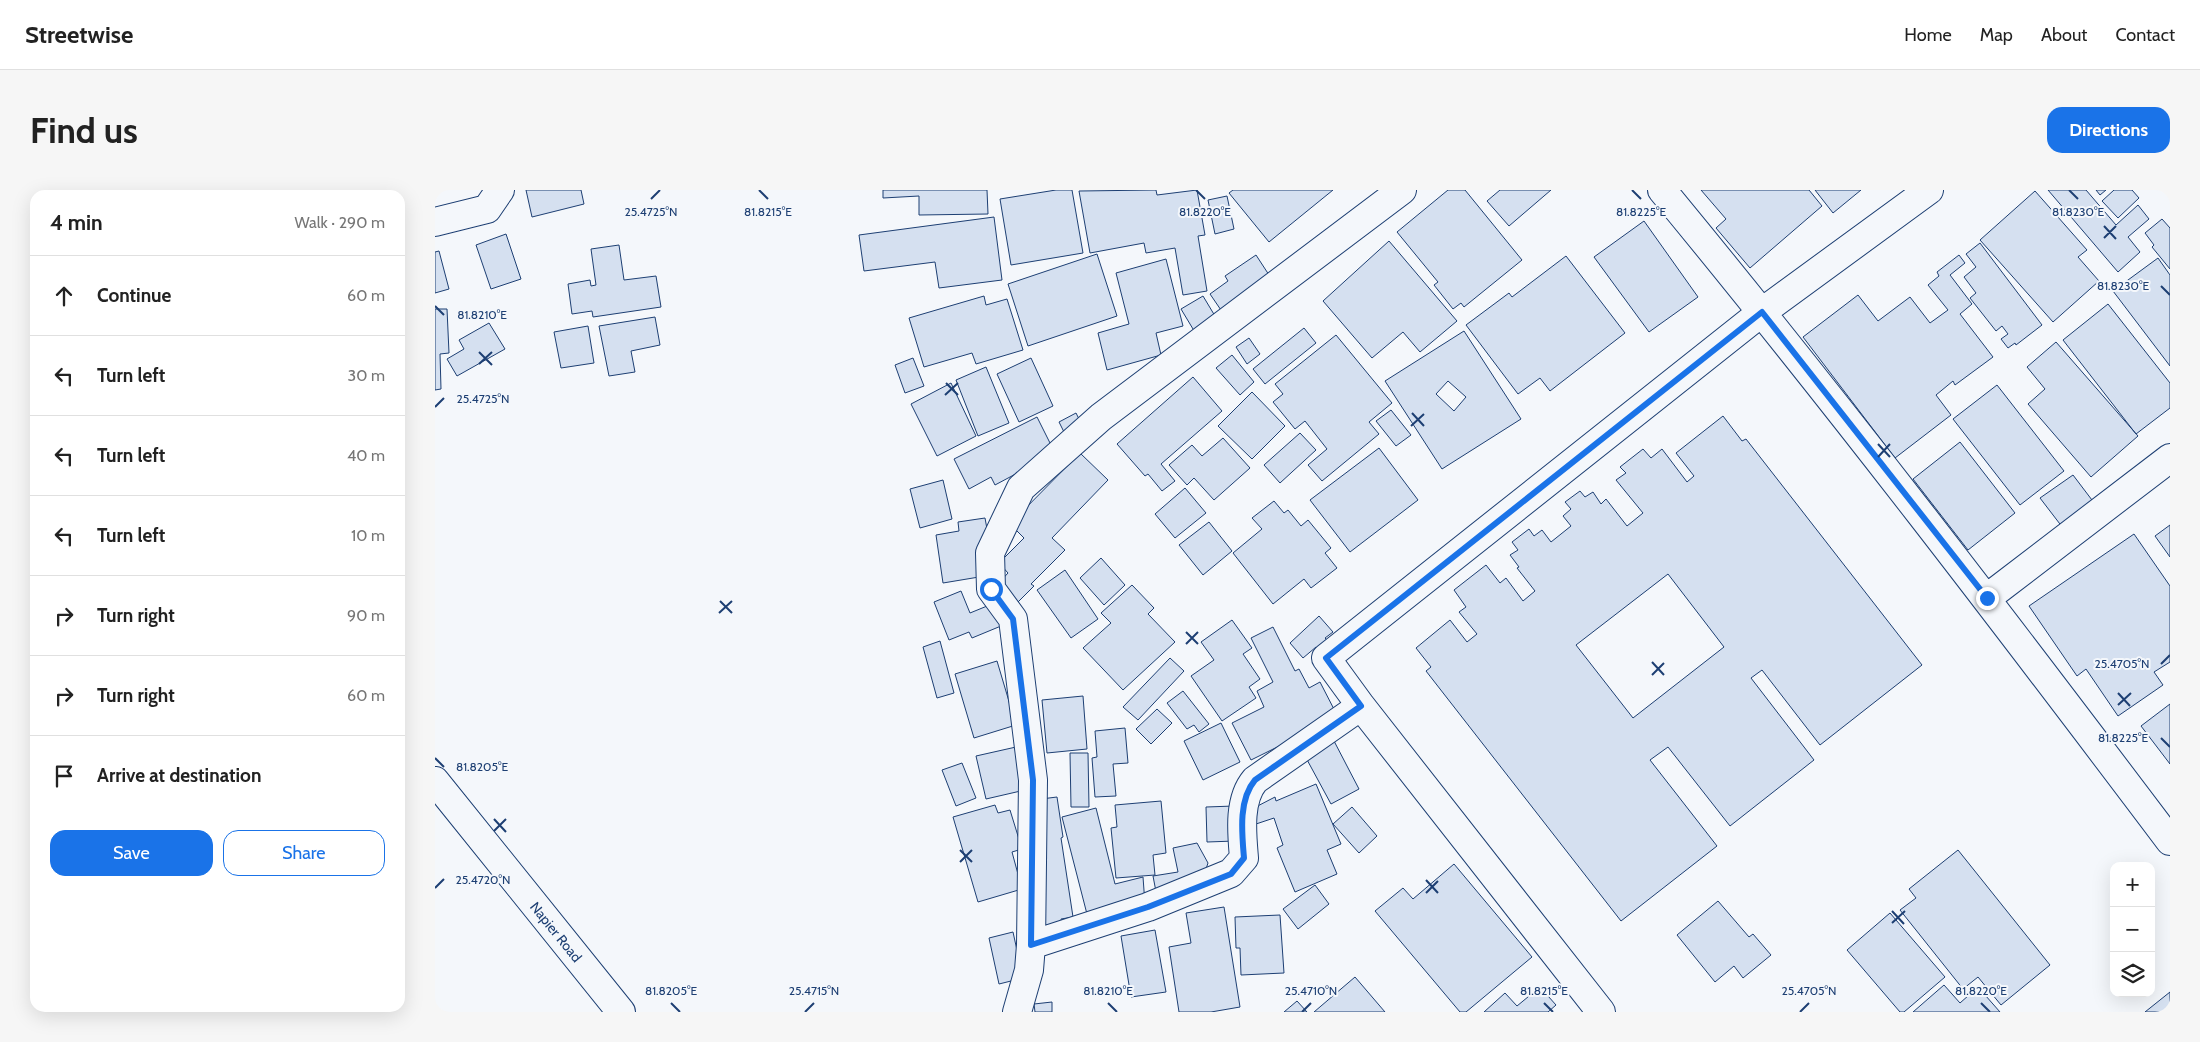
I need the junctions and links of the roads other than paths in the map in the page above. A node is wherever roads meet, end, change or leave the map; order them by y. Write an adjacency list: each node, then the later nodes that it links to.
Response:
1 (500, 190): 5 (street)
2 (1402, 190): 12 (street)
3 (1662, 190): 6 (street)
4 (1929, 190): 6 (street)
5 (435, 222)
6 (1762, 312): 8 (street); 9 (street)
7 (2170, 458): 8 (street)
8 (1987, 598): 11 (street)
9 (1361, 706): 12 (street); 15 (street)
10 (435, 781): 13 (street, Napier Road)
11 (2170, 841)
12 (1031, 945): 14 (street)
13 (621, 1012)
14 (1017, 1012)
15 (1601, 1012)

